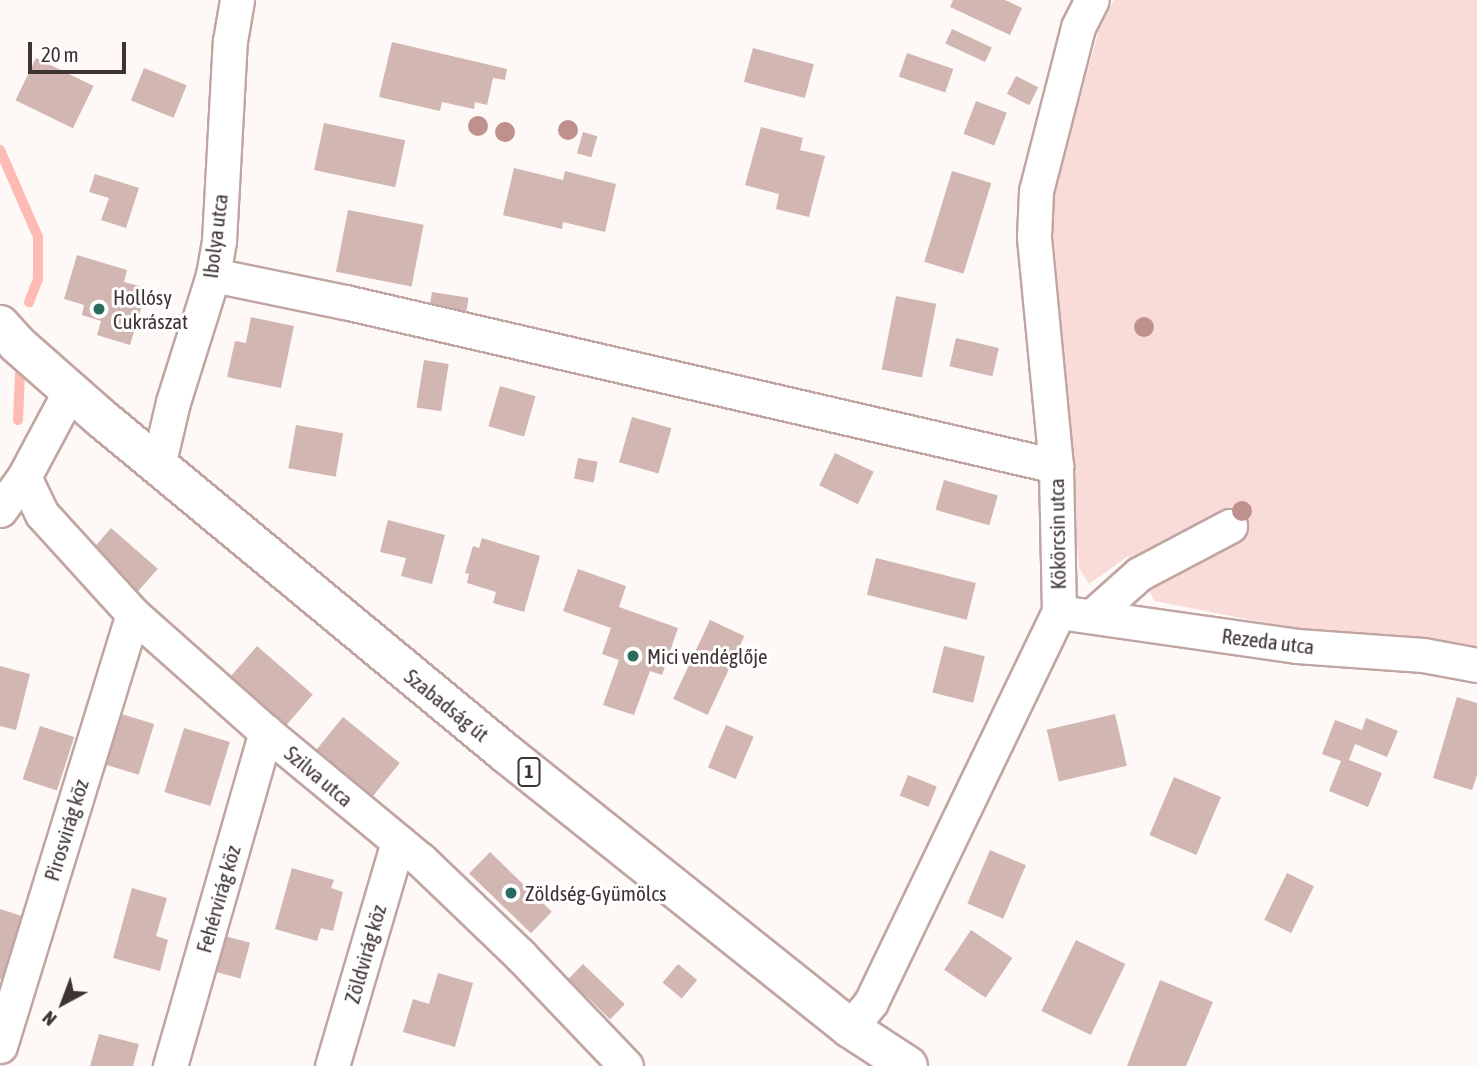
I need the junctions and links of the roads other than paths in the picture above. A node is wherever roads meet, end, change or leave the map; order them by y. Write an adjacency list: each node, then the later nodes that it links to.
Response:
1 (237, 0): 3 (street, Ibolya utca)
2 (1092, 0): 7 (street, Kökörcsin utca)
3 (213, 275): 6 (street, Ibolya utca); 7 (street)
4 (0, 325): 5 (main road, Szabadság út / 1)
5 (70, 391): 6 (main road, Szabadság út / 1); 8 (street)
6 (158, 466): 17 (main road, Szabadság út / 1)
7 (1056, 466): 11 (street, Kökörcsin utca)
8 (24, 477): 9 (street); 12 (street, Szilva utca)
9 (0, 510)
10 (1230, 526): 13 (street)
11 (1059, 612): 13 (street, Rezeda utca); 17 (street, Kökörcsin utca)
12 (133, 614): 15 (street, Szilva utca); 18 (street, Pirosvirág köz)
13 (1092, 616): 14 (street, Rezeda utca)
14 (1477, 665)
15 (266, 732): 16 (street, Szilva utca); 19 (street, Fehérvirág köz)
16 (398, 842): 20 (street, Zöldvirág köz); 21 (street, Szilva utca)
17 (850, 1028): 22 (main road, Szabadság út / 1)
18 (0, 1046)
19 (170, 1066)
20 (332, 1066)
21 (626, 1066)
22 (908, 1066)

